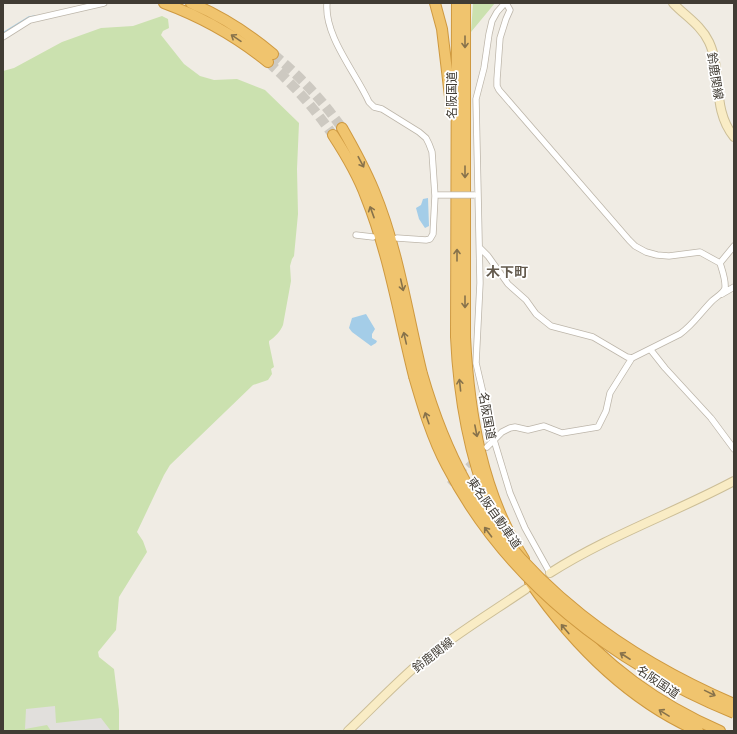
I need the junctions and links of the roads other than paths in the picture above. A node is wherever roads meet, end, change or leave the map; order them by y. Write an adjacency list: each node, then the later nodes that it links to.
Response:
1 (104, 3): 10 (street)
2 (164, 3): 3 (highway, one-way to 2)
3 (191, 3)
4 (327, 3): 15 (street)
5 (435, 3): 13 (highway)
6 (457, 3): 13 (highway, 名阪国道)
7 (465, 3): 35 (highway, 名阪国道, one-way to 35)
8 (505, 3): 14 (street); 21 (street)
9 (673, 3): 12 (main road, 鈴鹿関線)
10 (3, 38)
11 (338, 132): 26 (highway, 東名阪自動車道)
12 (733, 134)
13 (457, 161): 35 (highway, 名阪国道, one-way to 13)
14 (476, 195): 15 (street, bridge); 20 (street)
15 (437, 196): 18 (street)
16 (356, 235): 17 (street)
17 (373, 236)
18 (397, 238)
19 (734, 246): 21 (street)
20 (480, 248): 25 (street); 27 (street)
21 (720, 263): 23 (street)
22 (734, 287): 23 (street)
23 (720, 294): 24 (street)
24 (650, 349): 25 (street); 29 (street)
25 (632, 358): 27 (street)
26 (418, 375): 33 (highway, 東名阪自動車道, one-way to 33, bridge); 34 (highway, 東名阪自動車道, one-way to 26, bridge)
27 (494, 440): 28 (street); 31 (street)
28 (487, 447)
29 (734, 449)
30 (734, 481): 31 (main road)
31 (550, 573)
32 (526, 589): 36 (main road, 鈴鹿関線)
33 (734, 704)
34 (734, 713)
35 (696, 728): 37 (highway, 名阪国道); 38 (highway)
36 (348, 731)
37 (720, 731)
38 (730, 731)

